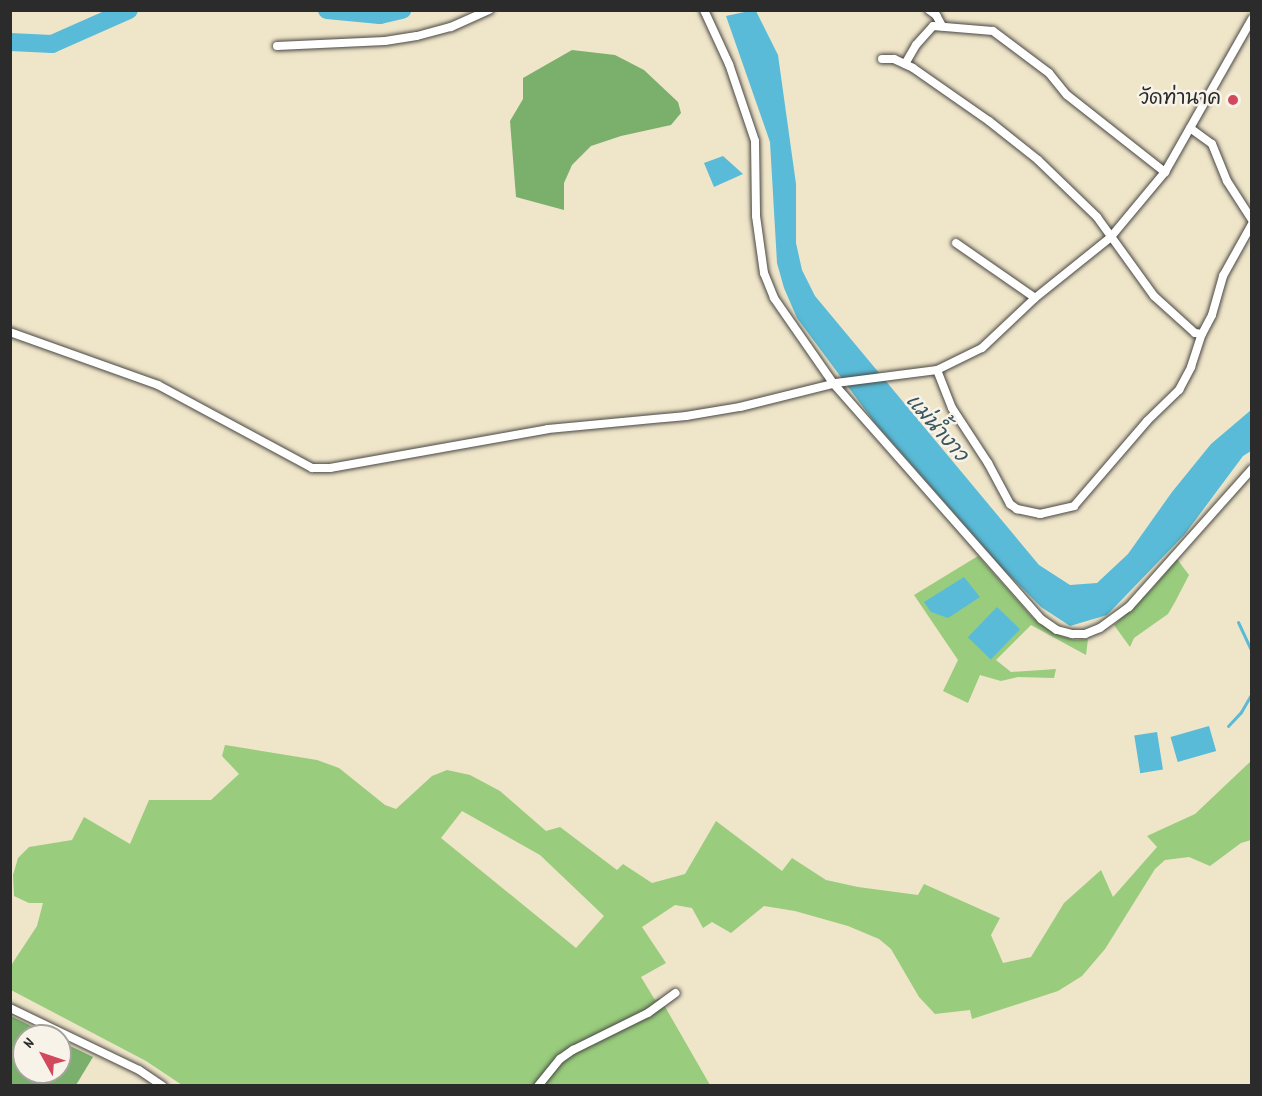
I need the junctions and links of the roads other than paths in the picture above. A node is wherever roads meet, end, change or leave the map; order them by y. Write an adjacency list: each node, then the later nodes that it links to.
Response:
1 (489, 10): 6 (street)
2 (704, 10): 18 (street)
3 (929, 10): 5 (street)
4 (1251, 19): 9 (street)
5 (942, 26): 8 (street); 10 (street)
6 (277, 46)
7 (882, 59): 8 (street)
8 (905, 64): 12 (street)
9 (1190, 128): 10 (street); 11 (street)
10 (1165, 172): 12 (street)
11 (1251, 222): 16 (street)
12 (1110, 238): 14 (street); 16 (street)
13 (956, 243): 14 (street)
14 (1035, 298): 17 (street)
15 (10, 332): 18 (street)
16 (1202, 334): 17 (street)
17 (936, 370): 18 (street)
18 (834, 383): 19 (street)
19 (1251, 469)
20 (676, 993): 23 (street)
21 (10, 1008): 22 (street)
22 (163, 1086)
23 (538, 1086)

